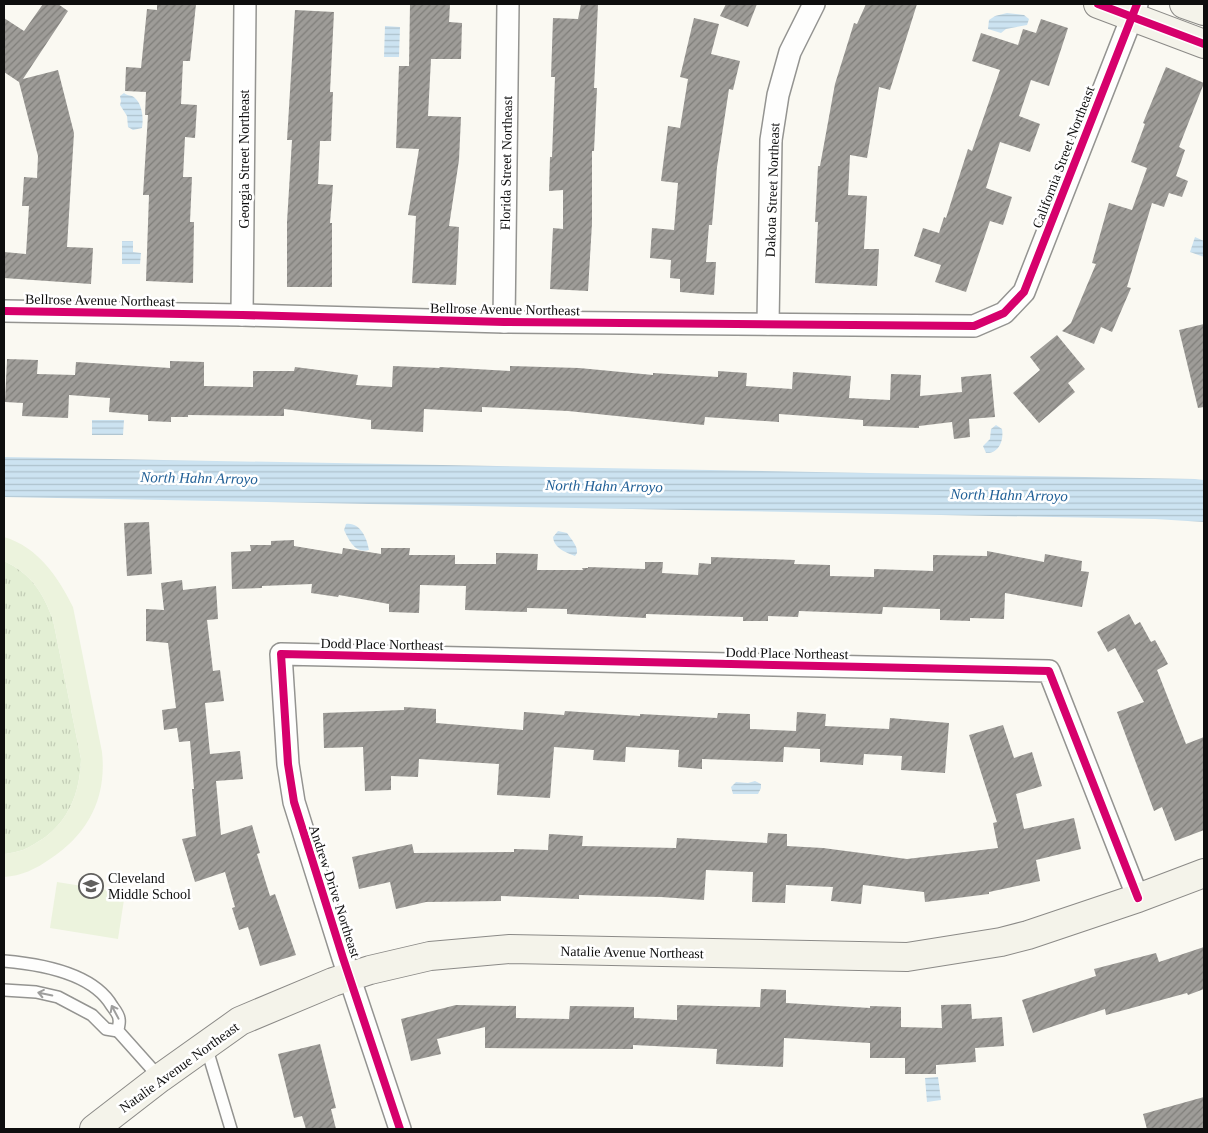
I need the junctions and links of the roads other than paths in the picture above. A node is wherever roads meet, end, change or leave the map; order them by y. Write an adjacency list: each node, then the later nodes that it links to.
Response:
1 (245, 4): 11 (street, Georgia Street Northeast)
2 (508, 4): 12 (street, Florida Street Northeast)
3 (814, 4): 13 (street, Dakota Street Northeast)
4 (1098, 4): 6 (street)
5 (1184, 4): 7 (street)
6 (1134, 10): 8 (street); 10 (street, California Street Northeast)
7 (1204, 12)
8 (1204, 44)
9 (4, 311): 11 (street, Bellrose Avenue Northeast)
10 (1004, 313): 13 (street, Bellrose Avenue Northeast)
11 (242, 314): 12 (street, Bellrose Avenue Northeast)
12 (504, 322): 13 (street, Bellrose Avenue Northeast)
13 (768, 324)
14 (280, 654): 16 (street, Dodd Place Northeast); 18 (street, Andrew Drive Northeast)
15 (1204, 873): 16 (street, Natalie Avenue Northeast)
16 (1138, 898): 18 (street, Natalie Avenue Northeast)
17 (4, 961): 20 (lane, one-way to 17)
18 (350, 976): 21 (street, Natalie Avenue Northeast); 25 (street, Andrew Drive Northeast)
19 (4, 990): 20 (lane, one-way to 19)
20 (118, 1031): 22 (lane)
21 (206, 1046): 22 (street, Natalie Avenue Northeast); 24 (lane)
22 (160, 1078): 23 (street, Natalie Avenue Northeast)
23 (94, 1129)
24 (231, 1129)
25 (400, 1129)

